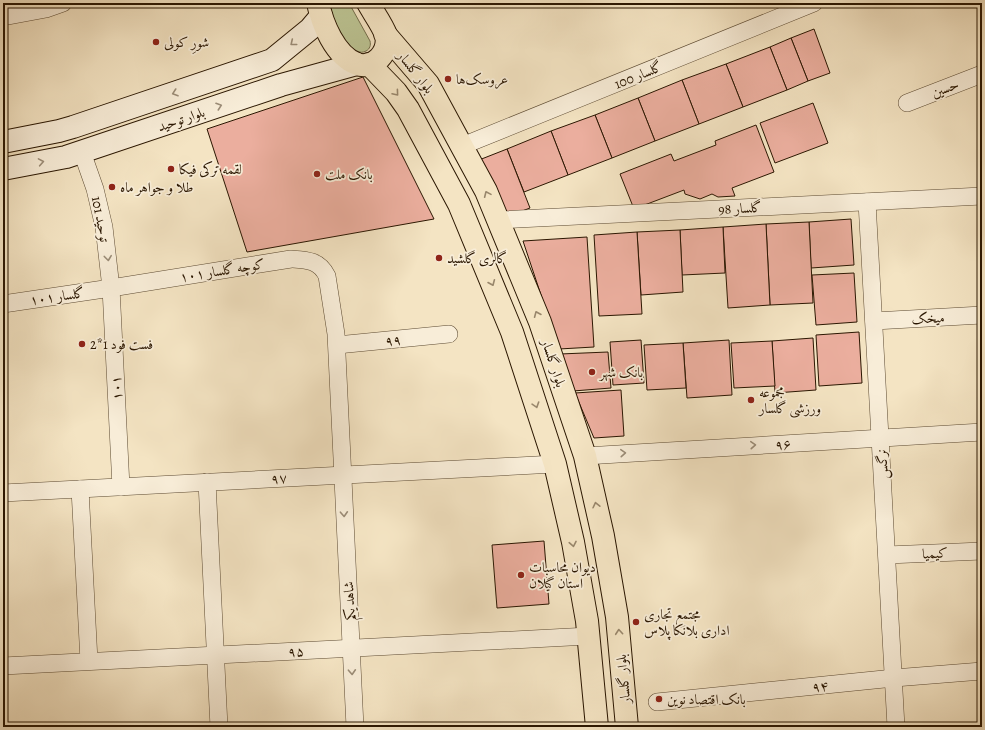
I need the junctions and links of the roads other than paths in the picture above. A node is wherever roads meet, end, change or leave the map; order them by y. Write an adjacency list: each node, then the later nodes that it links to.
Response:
1 (63, 3): 5 (street)
2 (368, 3): 6 (main road, بلوار گلسار)
3 (814, 3): 12 (street, گلسار 100)
4 (319, 9): 7 (main road, بلوار گلسار); 10 (main road, بلوار توحید, one-way to 10)
5 (3, 17)
6 (386, 34): 7 (main road); 12 (main road, بلوار گلسار)
7 (363, 64): 13 (main road, بلوار توحید, one-way to 7); 28 (main road, بلوار گلسار, one-way to 28)
8 (982, 74): 9 (street, حسین)
9 (907, 103)
10 (73, 127): 11 (main road, بلوار توحید); 13 (main road)
11 (3, 142)
12 (462, 146): 17 (main road, بلوار گلسار, one-way to 12)
13 (82, 152): 14 (main road, بلوار توحید, one-way to 13); 19 (street, توحید 101, one-way to 19)
14 (3, 169)
15 (982, 196): 16 (street, گلسار 98)
16 (867, 202): 17 (street, گلسار 98); 22 (street, نرگس)
17 (498, 220): 27 (main road, بلوار گلسار, one-way to 17)
18 (327, 276): 19 (street, کوچه گلسار ۱۰۱); 24 (street, شاهد یکم)
19 (112, 288): 20 (street, گلسار ۱۰۱); 31 (street, ۱۰۱)
20 (3, 304)
21 (982, 315): 22 (street, میخک)
22 (874, 321): 26 (street, نرگس)
23 (450, 334): 24 (street, ۹۹)
24 (336, 345): 29 (street, شاهد یکم)
25 (982, 432): 26 (street, ۹۶)
26 (880, 438): 27 (street, ۹۶, one-way to 26); 35 (street, نرگس)
27 (584, 456): 47 (main road, بلوار گلسار, one-way to 27)
28 (555, 464): 29 (street, ۹۷); 36 (main road, بلوار گلسار, one-way to 36)
29 (342, 475): 30 (street, ۹۷); 37 (street, شاهد یکم, one-way to 37)
30 (207, 482): 31 (street, ۹۷); 38 (street)
31 (122, 487): 32 (street, ۹۷)
32 (80, 489): 33 (street, ۹۷); 39 (street)
33 (3, 492)
34 (982, 551): 35 (street, کیمیا)
35 (887, 555): 42 (street, نرگس)
36 (589, 636): 37 (street, ۹۵); 46 (main road, بلوار گلسار)
37 (351, 648): 38 (street, ۹۵); 45 (street, شاهد یکم, one-way to 45)
38 (216, 655): 39 (street, ۹۵); 44 (street)
39 (89, 661): 40 (street, ۹۵)
40 (3, 666)
41 (982, 671): 42 (street, ۹۴)
42 (894, 678): 43 (street, ۹۴); 48 (street, نرگس)
43 (657, 702)
44 (219, 727)
45 (355, 727)
46 (597, 727)
47 (627, 727)
48 (896, 727)

